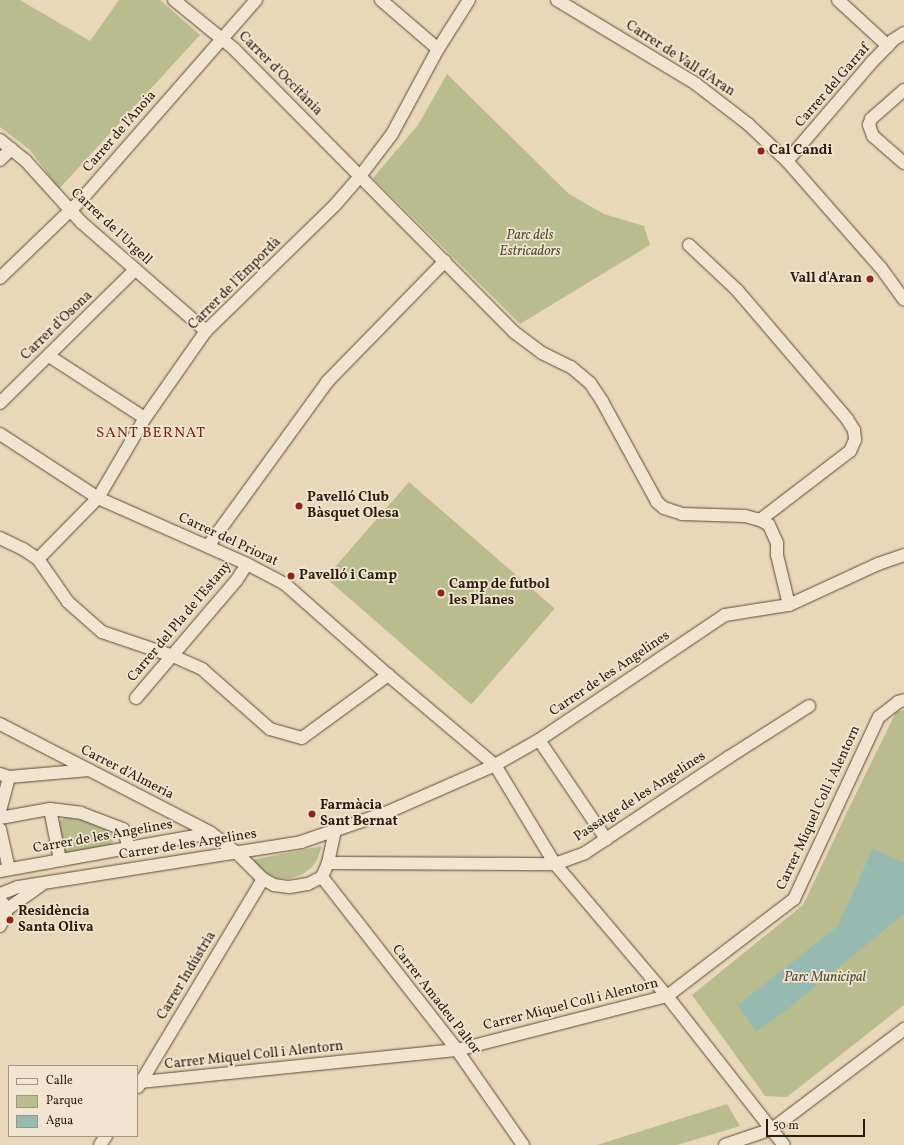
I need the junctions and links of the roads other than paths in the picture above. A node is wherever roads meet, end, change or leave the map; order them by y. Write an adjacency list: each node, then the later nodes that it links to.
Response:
1 (174, 0): 8 (street, Carrer d'Occitània)
2 (256, 0): 8 (street, Carrer de l'Anoia)
3 (381, 0): 10 (street)
4 (469, 0): 10 (street, Carrer de l'Empordà)
5 (557, 0): 15 (street, Carrer de Vall d'Aran)
6 (838, 0): 9 (street)
7 (904, 33): 9 (street, Carrer del Garraf)
8 (222, 38): 17 (street, Carrer d'Occitània); 18 (street, Carrer de l'Anoia)
9 (888, 46): 15 (street, Carrer del Garraf)
10 (438, 49): 17 (street, Carrer de l'Empordà)
11 (904, 90): 16 (street)
12 (0, 140): 13 (street, Carrer de l'Urgell)
13 (11, 149): 14 (street); 18 (street, Carrer de l'Urgell)
14 (0, 160)
15 (787, 161): 23 (street, Carrer de Vall d'Aran)
16 (904, 163)
17 (361, 175): 20 (street, Carrer d'Occitània); 24 (street, Carrer de l'Empordà)
18 (71, 211): 21 (street, Carrer de l'Urgell); 22 (street, Carrer de l'Anoia)
19 (689, 245): 30 (street)
20 (445, 261): 30 (street, Carrer d'Occitània); 32 (street)
21 (135, 270): 24 (street, Carrer de l'Urgell); 25 (street, Carrer d'Osona)
22 (0, 278)
23 (904, 300)
24 (206, 331): 27 (street, Carrer de l'Empordà)
25 (49, 356): 26 (street, Carrer d'Osona); 27 (street)
26 (0, 403)
27 (145, 418): 29 (street, Carrer de l'Empordà)
28 (0, 434): 29 (street, Carrer del Priorat)
29 (98, 498): 32 (street, Carrer del Priorat); 34 (street, Carrer de l'Empordà)
30 (760, 520): 36 (street)
31 (0, 538): 34 (street)
32 (208, 546): 35 (street, Carrer del Priorat)
33 (904, 555): 36 (street, Carrer de les Angelines)
34 (38, 559): 37 (street)
35 (247, 564): 37 (street, Carrer del Pla de l'Estany); 38 (street, Carrer del Priorat)
36 (789, 605): 43 (street, Carrer de les Angelines)
37 (173, 656): 38 (street); 39 (street, Carrer del Pla de l'Estany)
38 (388, 674): 44 (street, Carrer del Priorat)
39 (136, 698)
40 (904, 700): 67 (street, Carrer Miquel Coll i Alentorn)
41 (809, 706): 53 (street, Passatge de les Angelines)
42 (0, 724): 45 (street, Carrer d'Almeria)
43 (539, 740): 44 (street, Carrer de les Angelines); 53 (street)
44 (495, 765): 51 (street, Carrer de les Angelines); 58 (street, Carrer del Priorat)
45 (89, 770): 46 (street); 52 (street, Carrer d'Almeria)
46 (4, 776): 48 (street)
47 (50, 809): 49 (street); 54 (street); 56 (street)
48 (0, 811)
49 (0, 818)
50 (0, 829): 59 (street)
51 (335, 830): 55 (street, Carrer de les Argelines); 57 (street)
52 (211, 833): 54 (street, Carrer de les Angelines); 55 (street, Carrer d'Almeria)
53 (606, 839): 58 (street, Passatge de les Angelines)
54 (129, 848): 56 (street, Carrer de les Angelines)
55 (237, 853): 61 (street, Carrer d'Almeria); 62 (street, Carrer de les Argelines)
56 (60, 860): 59 (street, Carrer de les Angelines)
57 (328, 862): 58 (street, Passatge de les Angelines); 60 (street)
58 (555, 864): 67 (street, Carrer del Priorat)
59 (4, 870)
60 (322, 877): 61 (street); 69 (street, Carrer Amadeu Paltor)
61 (263, 879): 70 (street, Carrer Indústria)
62 (45, 883): 63 (street, Carrer de les Argelines); 65 (street, Carrer de les Argelines)
63 (0, 894)
64 (0, 898): 65 (street)
65 (6, 910): 66 (street)
66 (0, 926)
67 (667, 996): 69 (street, Carrer Miquel Coll i Alentorn); 71 (street, Carrer del Priorat)
68 (904, 1029): 71 (street)
69 (457, 1050): 70 (street, Carrer Miquel Coll i Alentorn); 72 (street, Carrer Amadeu Paltor)
70 (139, 1086)
71 (772, 1129): 73 (street); 74 (street, Carrer del Priorat)
72 (524, 1145)
73 (725, 1145)
74 (784, 1145)

